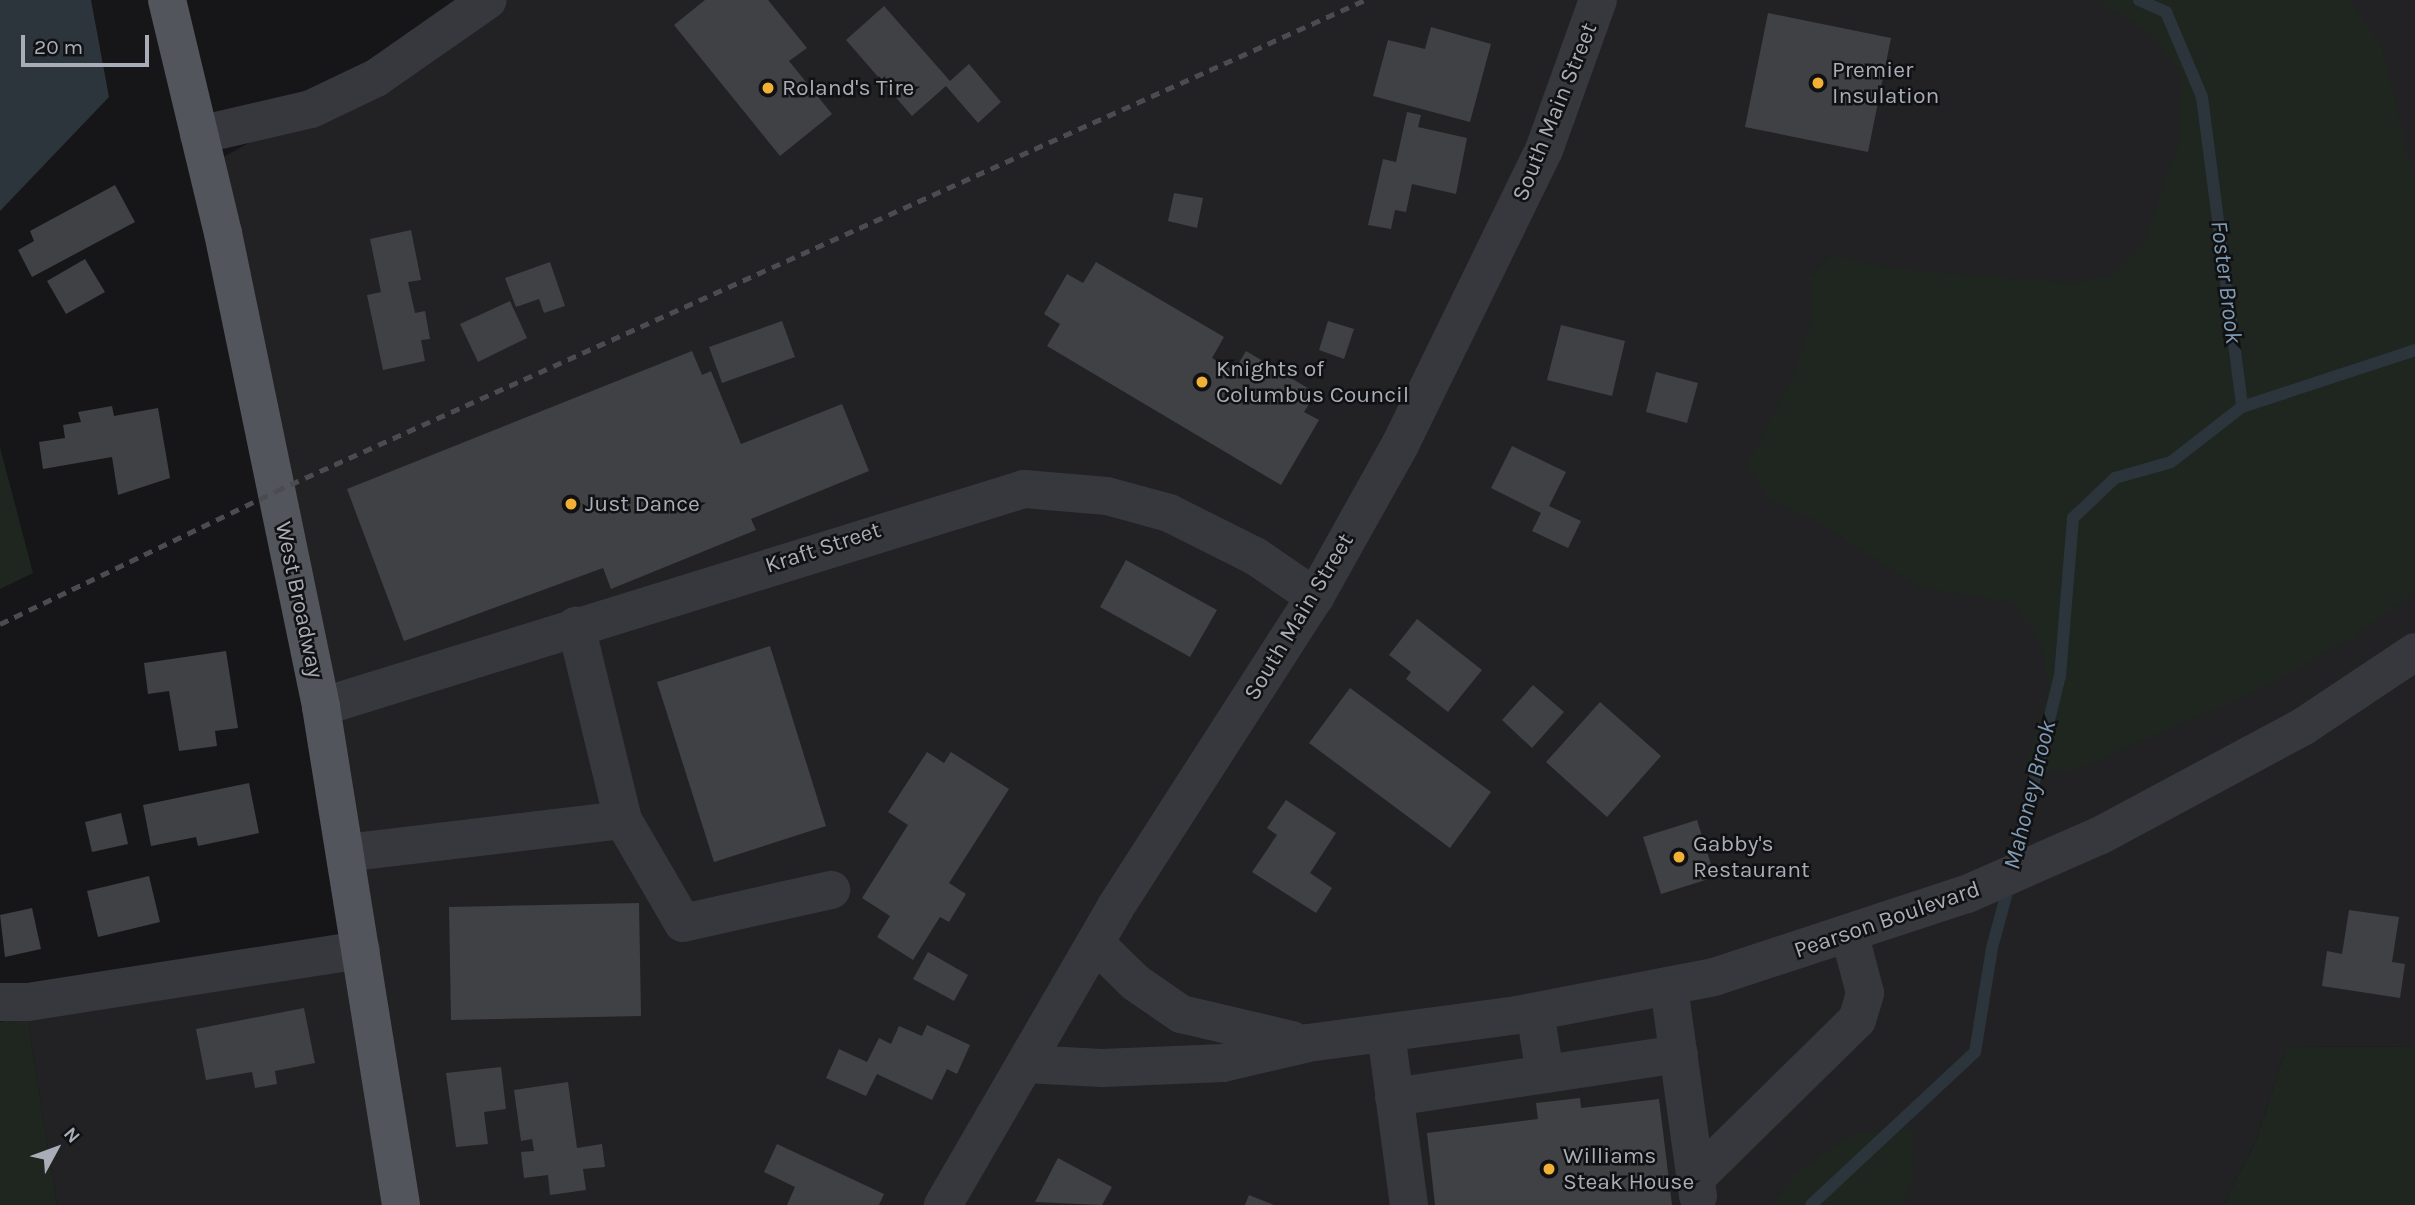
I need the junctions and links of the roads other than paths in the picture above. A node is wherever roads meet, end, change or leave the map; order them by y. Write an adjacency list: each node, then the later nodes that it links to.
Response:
1 (167, 0): 4 (main road, West Broadway)
2 (488, 0): 4 (street)
3 (1598, 0): 5 (street, South Main Street)
4 (199, 135): 8 (main road, West Broadway)
5 (1315, 597): 6 (street, Kraft Street); 13 (street, South Main Street)
6 (576, 626): 8 (street, Kraft Street); 9 (street)
7 (2415, 652): 12 (street, Pearson Boulevard)
8 (321, 707): 10 (main road, West Broadway)
9 (623, 820): 10 (street); 11 (street)
10 (345, 853): 14 (main road, West Broadway)
11 (831, 890)
12 (1850, 936): 15 (street, Pearson Boulevard); 24 (street)
13 (1096, 944): 19 (street, Pearson Boulevard); 21 (street, South Main Street)
14 (361, 950): 16 (street); 25 (main road, West Broadway)
15 (1669, 986): 17 (street, Pearson Boulevard); 20 (street)
16 (0, 1002)
17 (1535, 1012): 18 (street, Pearson Boulevard); 22 (street)
18 (1386, 1033): 19 (street, Pearson Boulevard); 23 (street)
19 (1308, 1043): 21 (street, Pearson Boulevard)
20 (1679, 1054): 22 (street); 24 (street)
21 (1025, 1064): 26 (street, South Main Street)
22 (1545, 1074): 23 (street)
23 (1394, 1097): 27 (street)
24 (1697, 1192)
25 (401, 1205)
26 (943, 1205)
27 (1409, 1205)

